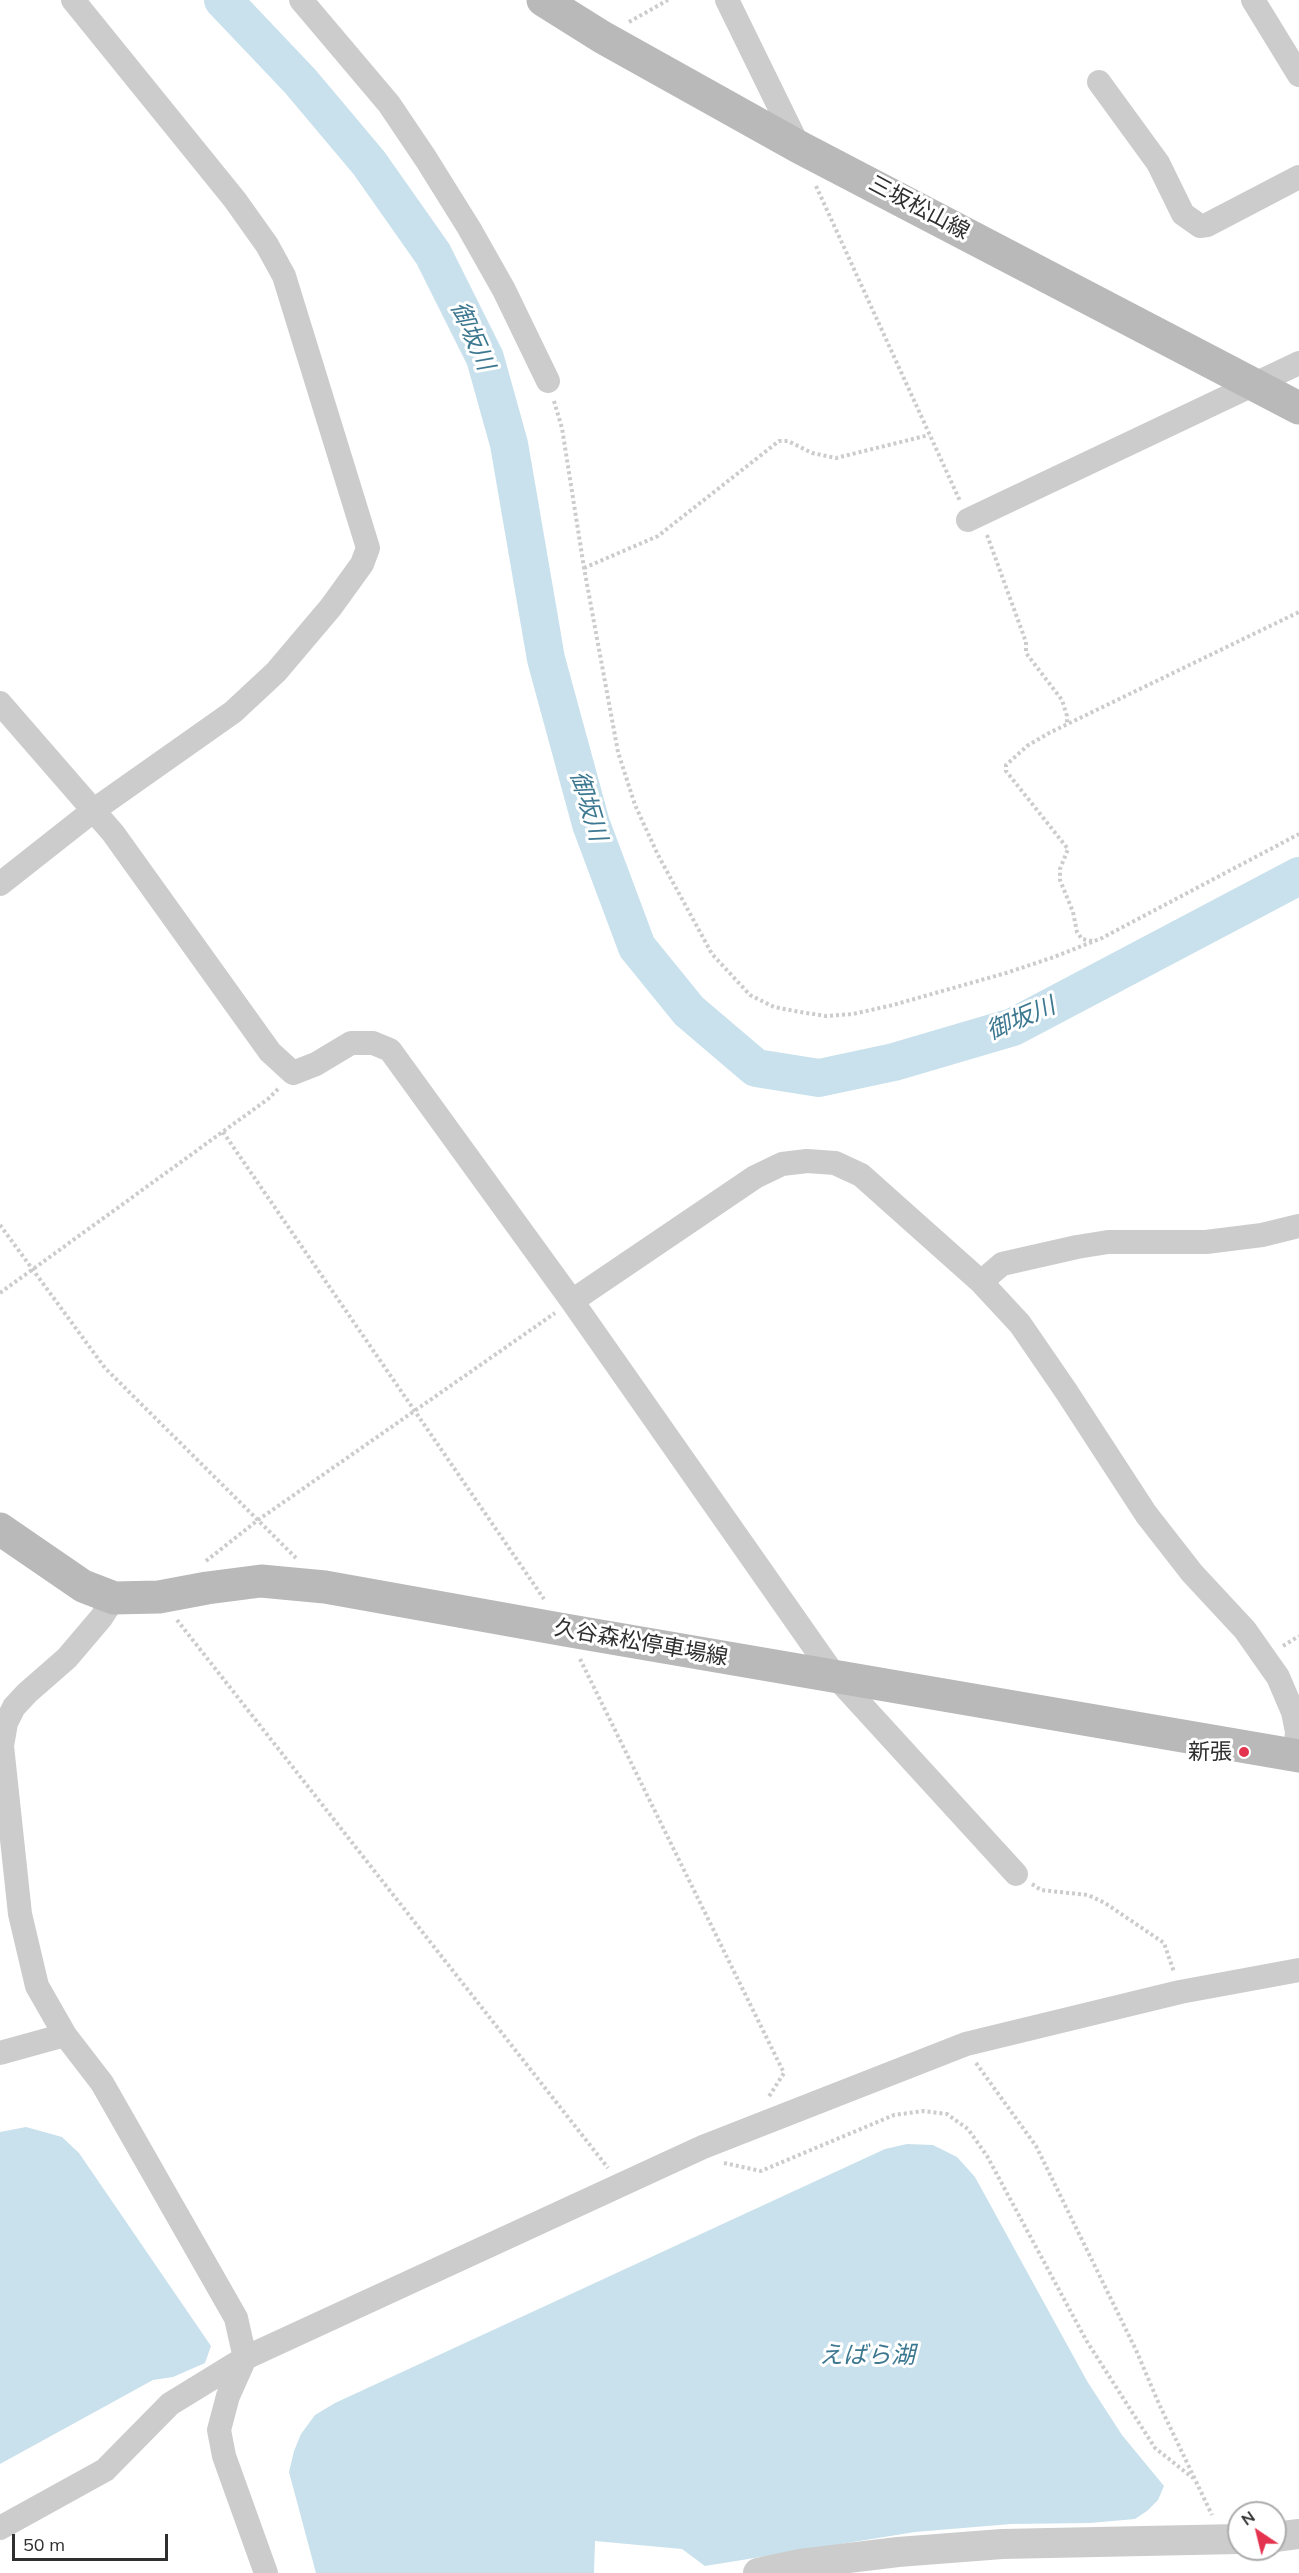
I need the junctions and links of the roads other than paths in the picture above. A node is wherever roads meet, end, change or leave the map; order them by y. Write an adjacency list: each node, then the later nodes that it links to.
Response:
1 (73, 0): 16 (street)
2 (301, 0): 11 (street)
3 (543, 0): 8 (main road, 三坂松山線)
4 (727, 0): 8 (street)
5 (1254, 0): 6 (street)
6 (1299, 75)
7 (1099, 82): 9 (street)
8 (799, 147): 12 (main road, 三坂松山線)
9 (1299, 177)
10 (1299, 363): 12 (street)
11 (548, 381)
12 (1254, 384): 13 (main road, 三坂松山線); 14 (street)
13 (1299, 408)
14 (974, 517)
15 (0, 703): 16 (street)
16 (94, 810): 17 (street); 20 (street)
17 (0, 884)
18 (1299, 1226): 19 (street)
19 (981, 1282): 20 (street); 24 (street)
20 (572, 1300): 23 (street)
21 (0, 1529): 22 (main road, 久谷森松停車場線)
22 (114, 1598): 23 (main road, 久谷森松停車場線); 27 (street)
23 (834, 1675): 24 (main road, 久谷森松停車場線); 25 (street)
24 (1297, 1755)
25 (1016, 1874)
26 (1299, 1970): 29 (street)
27 (65, 2035): 28 (street); 29 (street)
28 (0, 2053)
29 (245, 2358): 30 (street); 33 (street)
30 (0, 2528)
31 (1227, 2539): 32 (street)
32 (864, 2564): 34 (street)
33 (266, 2573)
34 (758, 2573)

